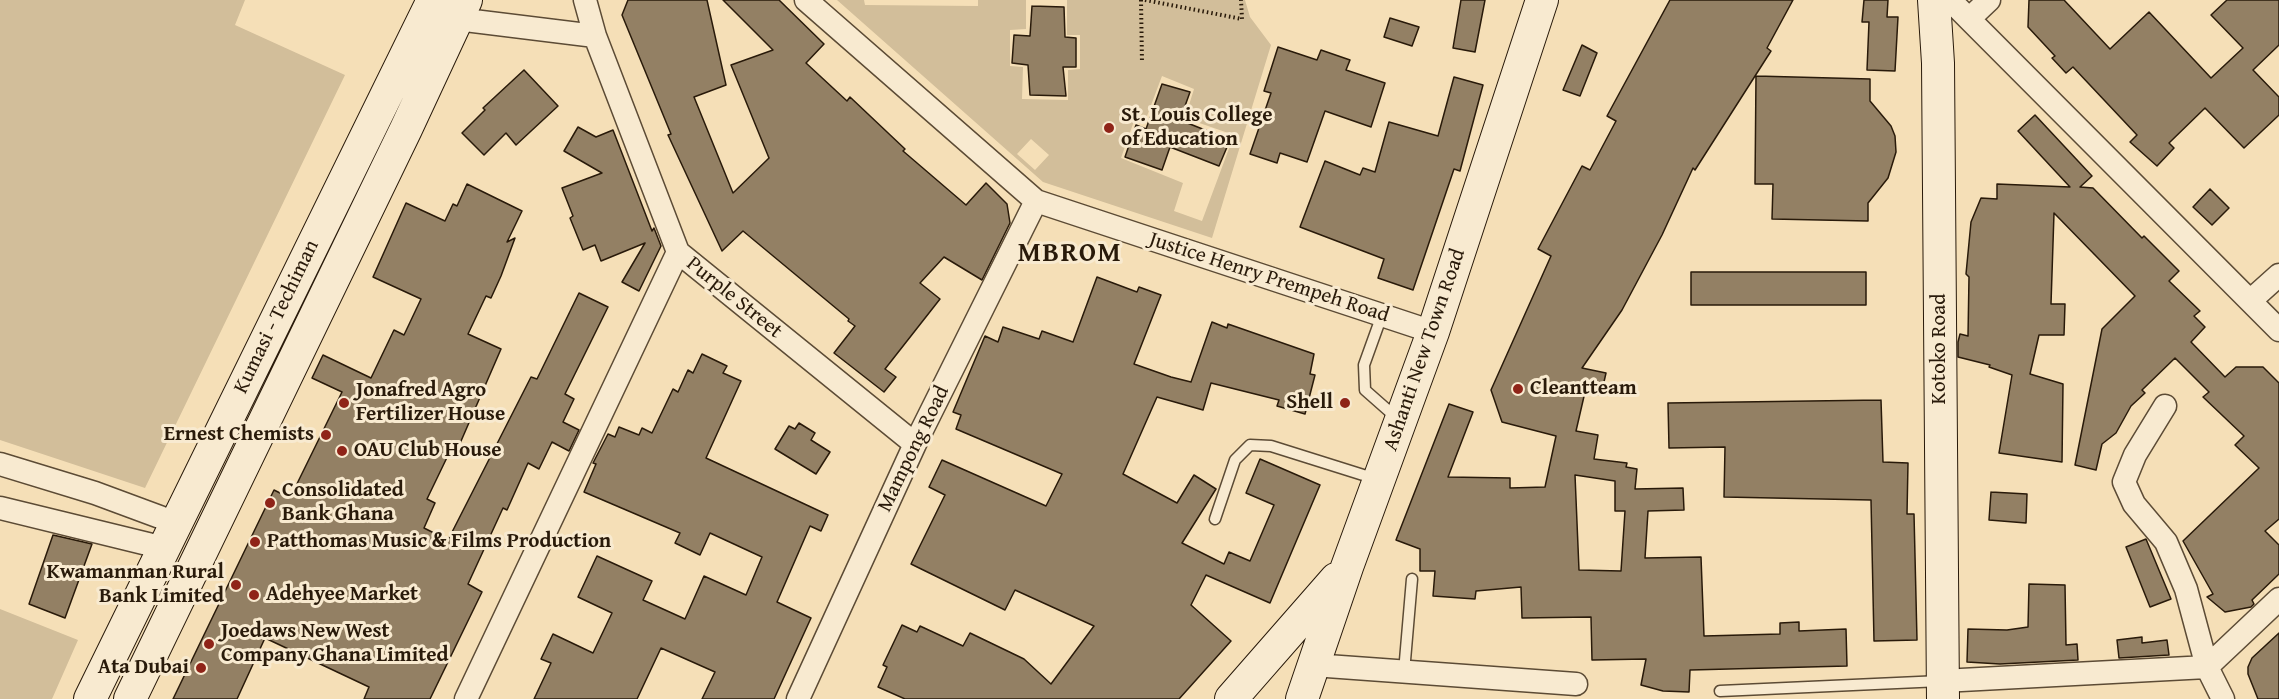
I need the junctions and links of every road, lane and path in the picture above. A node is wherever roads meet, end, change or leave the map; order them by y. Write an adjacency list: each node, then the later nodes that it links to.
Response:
1 (585, 0): 11 (street, Purple Street)
2 (806, 0): 13 (street)
3 (1143, 0): 4 (path); 12 (path)
4 (1241, 0)
5 (1542, 0): 19 (street, Ashanti New Town Road)
6 (1934, 0): 35 (street, Kotoko Road)
7 (1950, 0): 10 (street)
8 (1989, 0): 10 (street)
9 (452, 6): 11 (street); 27 (street, Kumasi - Techiman); 38 (street, Kumasi - Techiman)
10 (1969, 19): 16 (street)
11 (595, 36): 14 (street, Purple Street)
12 (1142, 63)
13 (1036, 201): 17 (street, Justice Henry Prempeh Road); 22 (street, Mampong Road)
14 (678, 252): 22 (street, Purple Street); 39 (street)
15 (2279, 275): 16 (street)
16 (2250, 302): 18 (street)
17 (1382, 315): 19 (street, Justice Henry Prempeh Road); 21 (lane)
18 (2279, 330)
19 (1433, 332): 21 (street, Ashanti New Town Road)
20 (2165, 406): 32 (street)
21 (1400, 421): 24 (street, Ashanti New Town Road)
22 (915, 444): 40 (street, Mampong Road)
23 (0, 464): 27 (street)
24 (1379, 480): 26 (lane); 28 (street, Ashanti New Town Road)
25 (0, 508): 27 (street)
26 (1215, 519)
27 (170, 536): 37 (street, Kumasi - Techiman)
28 (1347, 567): 31 (street, Ashanti New Town Road); 41 (street)
29 (1412, 579): 33 (lane)
30 (2279, 599): 32 (street)
31 (1313, 666): 33 (street); 42 (street, Ashanti New Town Road)
32 (2207, 667): 35 (street); 43 (street)
33 (1404, 672): 34 (street)
34 (1576, 684)
35 (1943, 690): 36 (lane)
36 (1720, 691)
37 (90, 699)
38 (130, 699)
39 (466, 699)
40 (798, 699)
41 (1231, 699)
42 (1302, 699)
43 (2223, 699)

